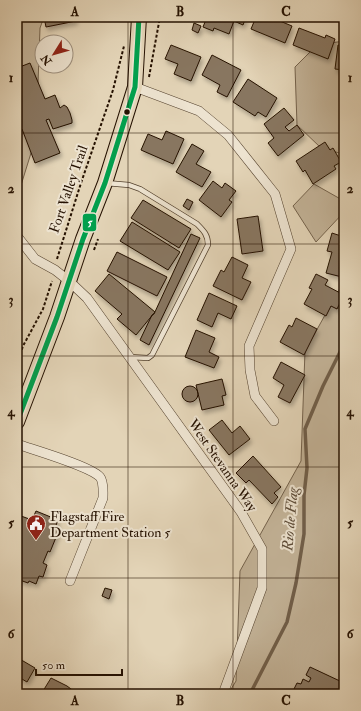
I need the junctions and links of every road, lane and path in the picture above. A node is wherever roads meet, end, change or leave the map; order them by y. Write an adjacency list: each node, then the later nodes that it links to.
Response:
1 (139, 17): 5 (main road)
2 (340, 17): 3 (street)
3 (344, 19)
4 (125, 42): 8 (path, Fort Valley Trail)
5 (135, 87): 6 (main road); 12 (street)
6 (105, 183): 9 (main road); 10 (lane)
7 (17, 236): 8 (street, West Stevanna Way)
8 (55, 270): 9 (street, West Stevanna Way); 11 (path, Fort Valley Trail)
9 (69, 280): 10 (street, West Stevanna Way); 13 (main road)
10 (129, 357): 16 (street, West Stevanna Way)
11 (17, 364)
12 (274, 421)
13 (17, 422)
14 (17, 444): 15 (street)
15 (70, 581)
16 (224, 690)

